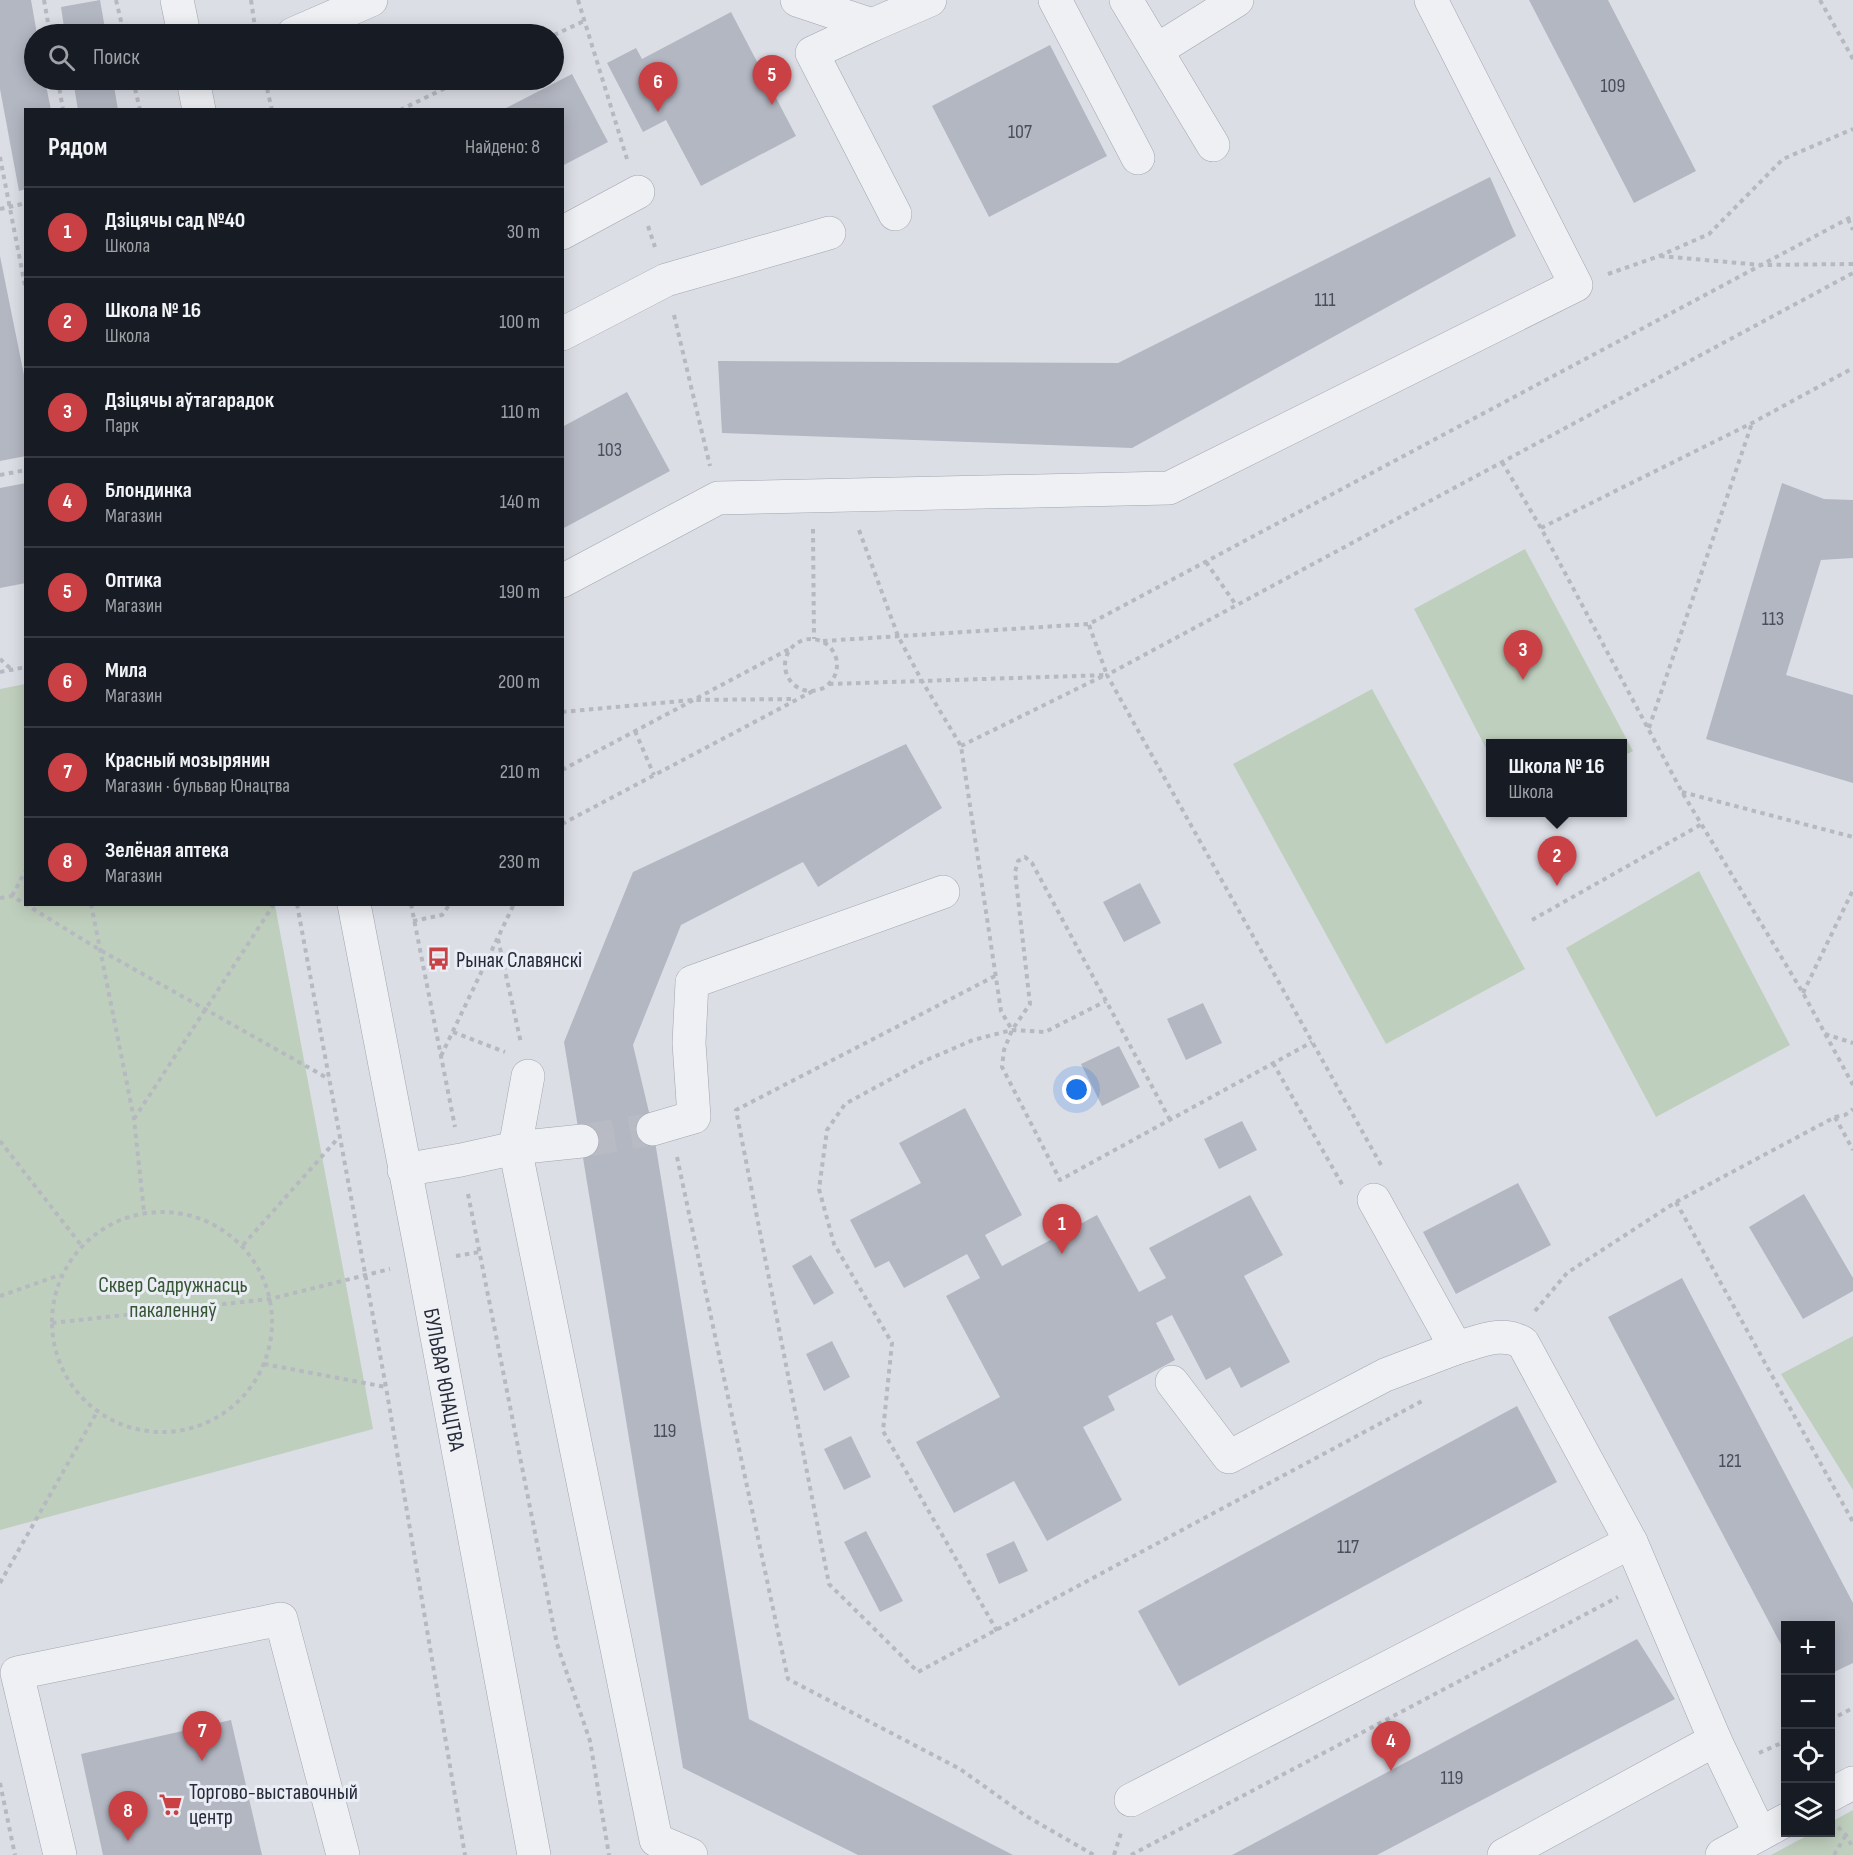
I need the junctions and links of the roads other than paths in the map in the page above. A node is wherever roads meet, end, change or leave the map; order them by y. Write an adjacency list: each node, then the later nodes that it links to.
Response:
1 (177, 0): 9 (street)
2 (371, 0): 10 (street)
3 (797, 0): 11 (street)
4 (930, 0): 11 (street)
5 (1055, 0): 16 (street)
6 (1126, 0): 12 (street)
7 (1237, 0): 12 (street)
8 (1431, 0): 22 (street)
9 (182, 24)
10 (316, 24)
11 (872, 25): 18 (street)
12 (1158, 50): 15 (street)
13 (195, 90): 14 (street)
14 (199, 108)
15 (1213, 145)
16 (1138, 158)
17 (638, 192): 19 (street)
18 (895, 214)
19 (564, 232)
20 (830, 233): 21 (street)
21 (564, 333)
22 (564, 580)
23 (942, 892): 26 (street)
24 (354, 906): 29 (street, БУЛЬВАР ЮНАЦТВА)
25 (526, 1068): 28 (street)
26 (662, 1127)
27 (582, 1141): 28 (street)
28 (515, 1148): 29 (street); 42 (street)
29 (404, 1170): 41 (street, БУЛЬВАР ЮНАЦТВА)
30 (1379, 1185): 31 (street)
31 (1456, 1348): 32 (street); 33 (street)
32 (1172, 1382)
33 (1631, 1542): 34 (street); 37 (street)
34 (1715, 1740): 38 (street); 43 (street)
35 (1853, 1783): 36 (street)
36 (1835, 1792)
37 (1131, 1800)
38 (1773, 1827): 44 (street)
39 (60, 1855): 40 (street)
40 (343, 1855)
41 (534, 1855)
42 (691, 1855)
43 (1504, 1855)
44 (1722, 1855)

